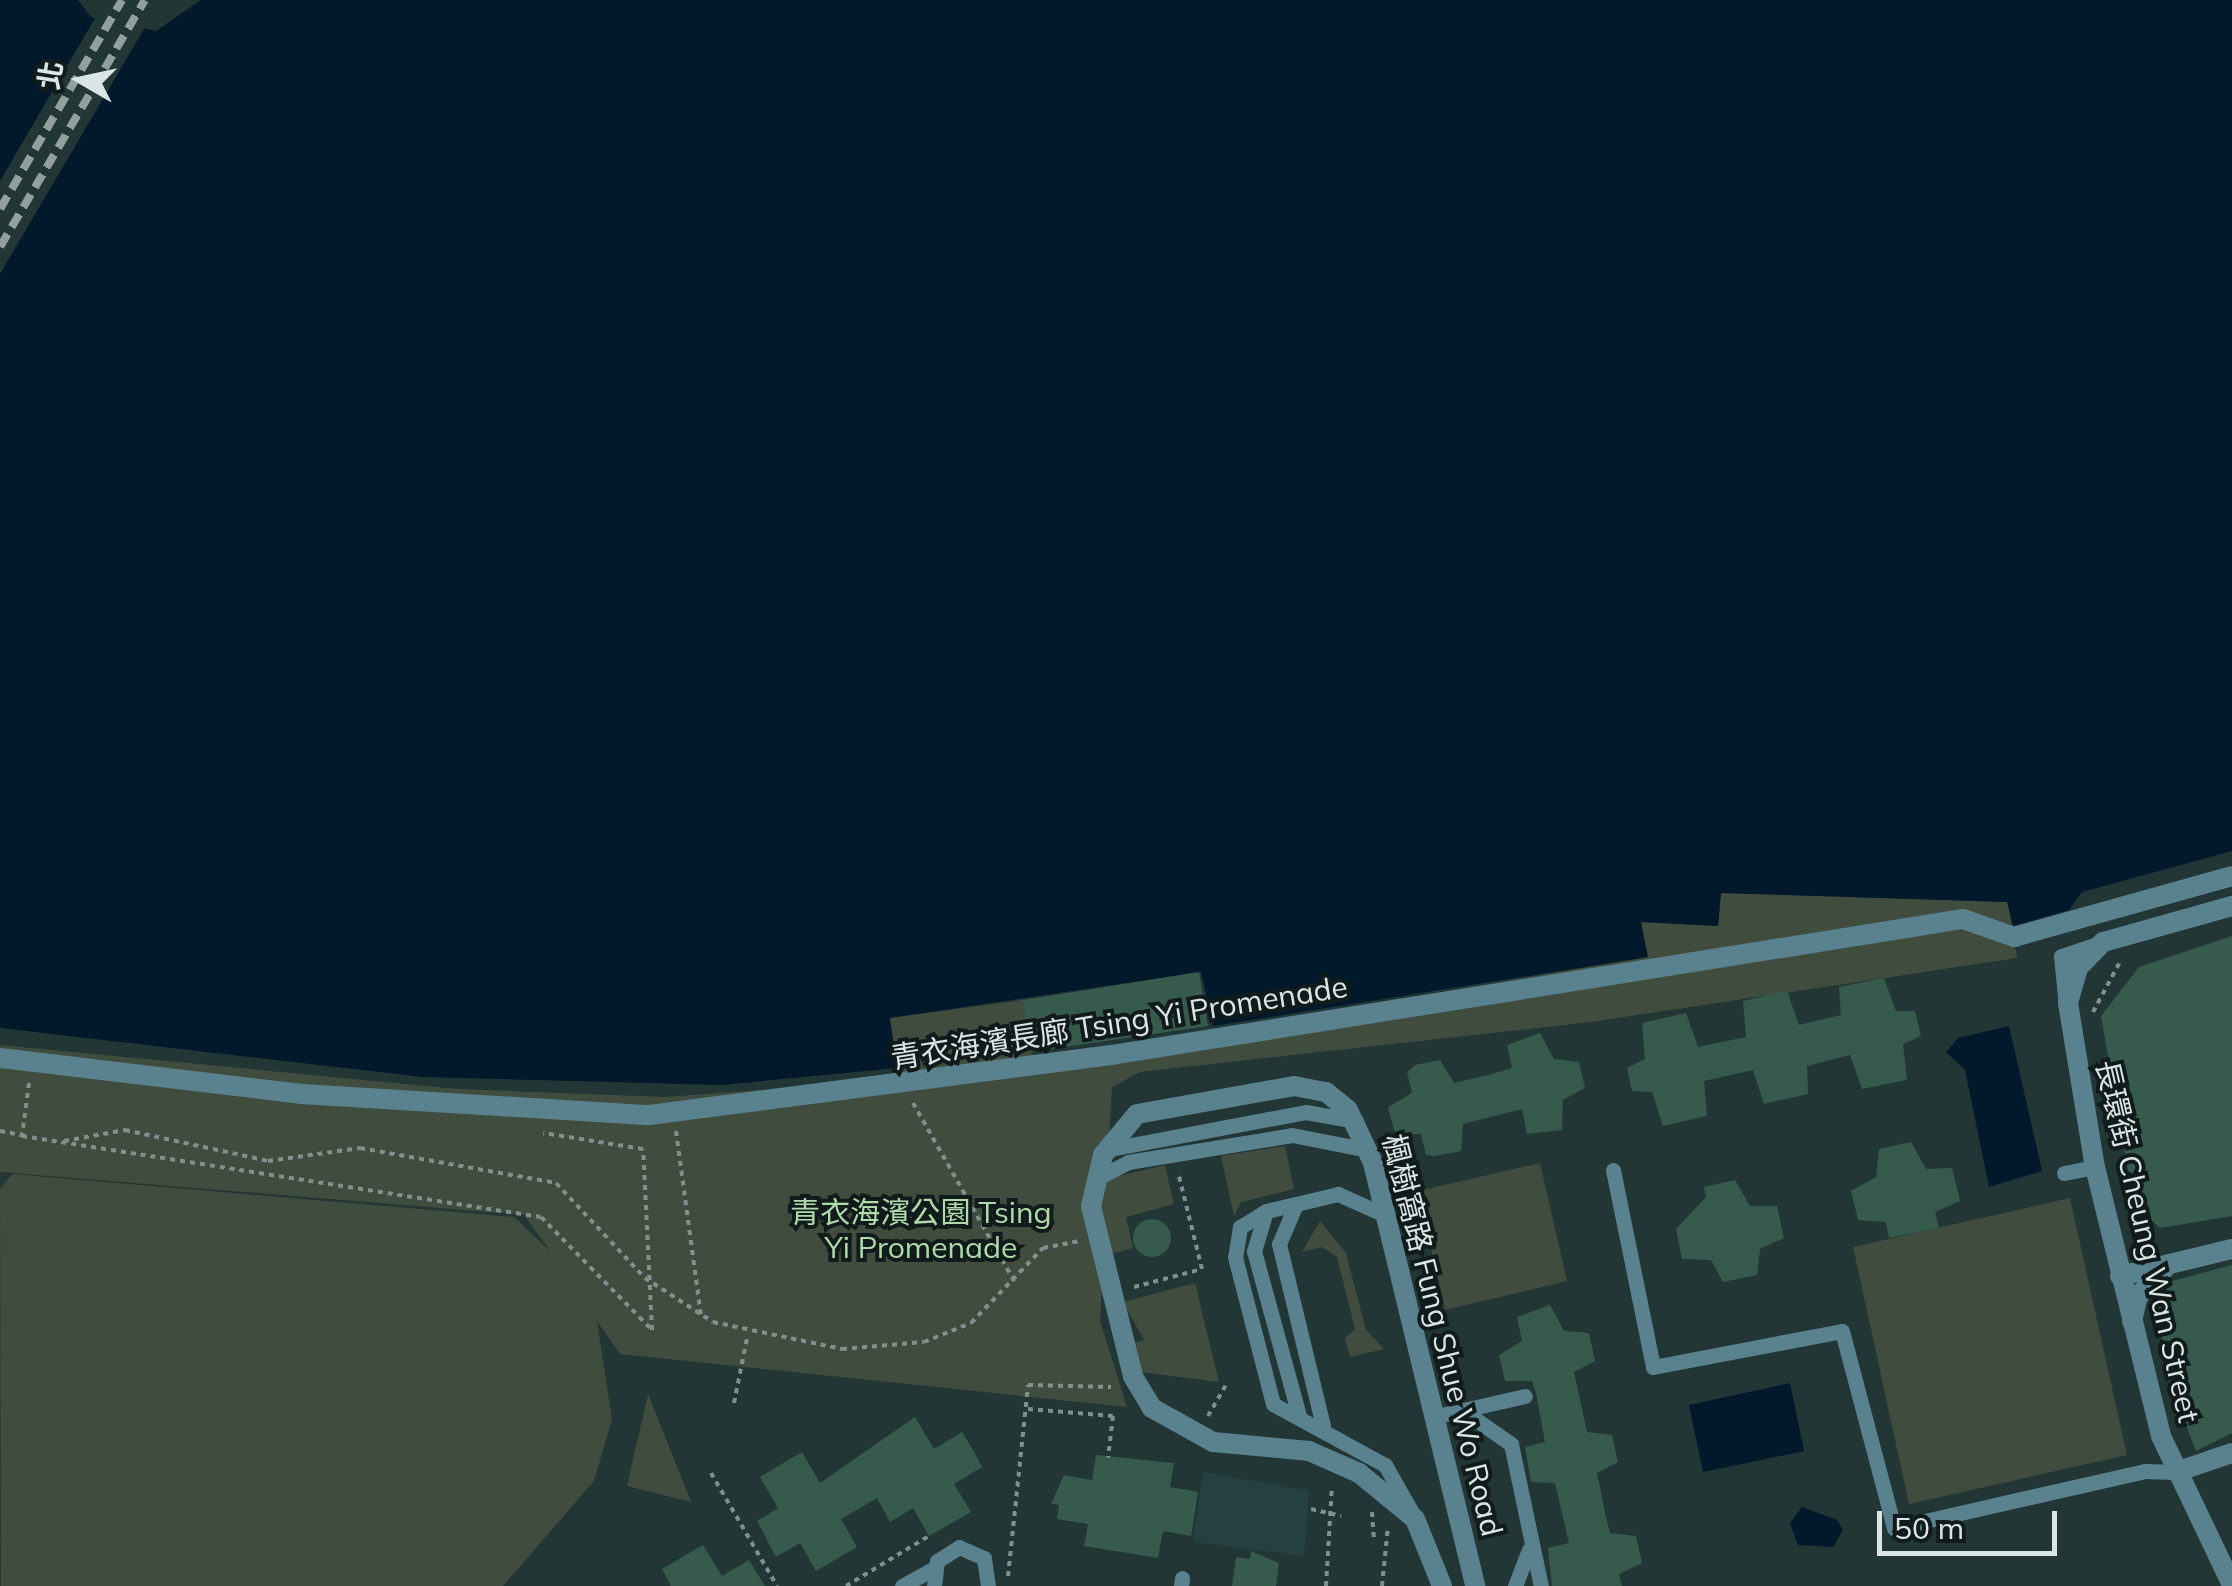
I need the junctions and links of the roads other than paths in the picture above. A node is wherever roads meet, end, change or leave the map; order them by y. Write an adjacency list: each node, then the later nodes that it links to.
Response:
1 (2232, 876): 3 (street, 青衣海濱長廊 Tsing Yi Promenade)
2 (2232, 906): 7 (street, 長環街 Cheung Wan Street)
3 (0, 1058)
4 (1356, 1121): 5 (street, 楓樹窩路 Fung Shue Wo Road); 6 (lane); 6 (street, 楓樹窩路 Fung Shue Wo Road)
5 (1368, 1150): 10 (lane); 12 (street, 楓樹窩路 Fung Shue Wo Road)
6 (1103, 1154): 10 (street, 楓樹窩路 Fung Shue Wo Road)
7 (2095, 1167): 9 (lane); 15 (street, 長環街 Cheung Wan Street)
8 (1613, 1170): 22 (lane)
9 (2064, 1174)
10 (1092, 1190): 23 (street, 楓樹窩路 Fung Shue Wo Road)
11 (1296, 1204): 12 (lane); 20 (lane); 20 (lane)
12 (1387, 1216): 19 (street, 楓樹窩路 Fung Shue Wo Road)
13 (2232, 1249): 14 (street)
14 (2169, 1254): 15 (street); 16 (street)
15 (2120, 1276): 16 (street, 長環街 Cheung Wan Street)
16 (2131, 1324): 22 (street, 長環街 Cheung Wan Street)
17 (1525, 1396): 18 (lane)
18 (1462, 1410): 19 (lane); 24 (lane)
19 (1437, 1416): 30 (street, 楓樹窩路 Fung Shue Wo Road)
20 (1323, 1426): 23 (lane)
21 (2232, 1453): 22 (street)
22 (2176, 1472): 26 (street, 長環街 Cheung Wan Street)
23 (1415, 1519): 29 (street)
24 (1528, 1526): 31 (lane); 32 (lane)
25 (934, 1578): 27 (lane); 28 (lane)
26 (2232, 1584)
27 (902, 1586)
28 (988, 1586)
29 (1442, 1586)
30 (1475, 1586)
31 (1515, 1586)
32 (1541, 1586)

